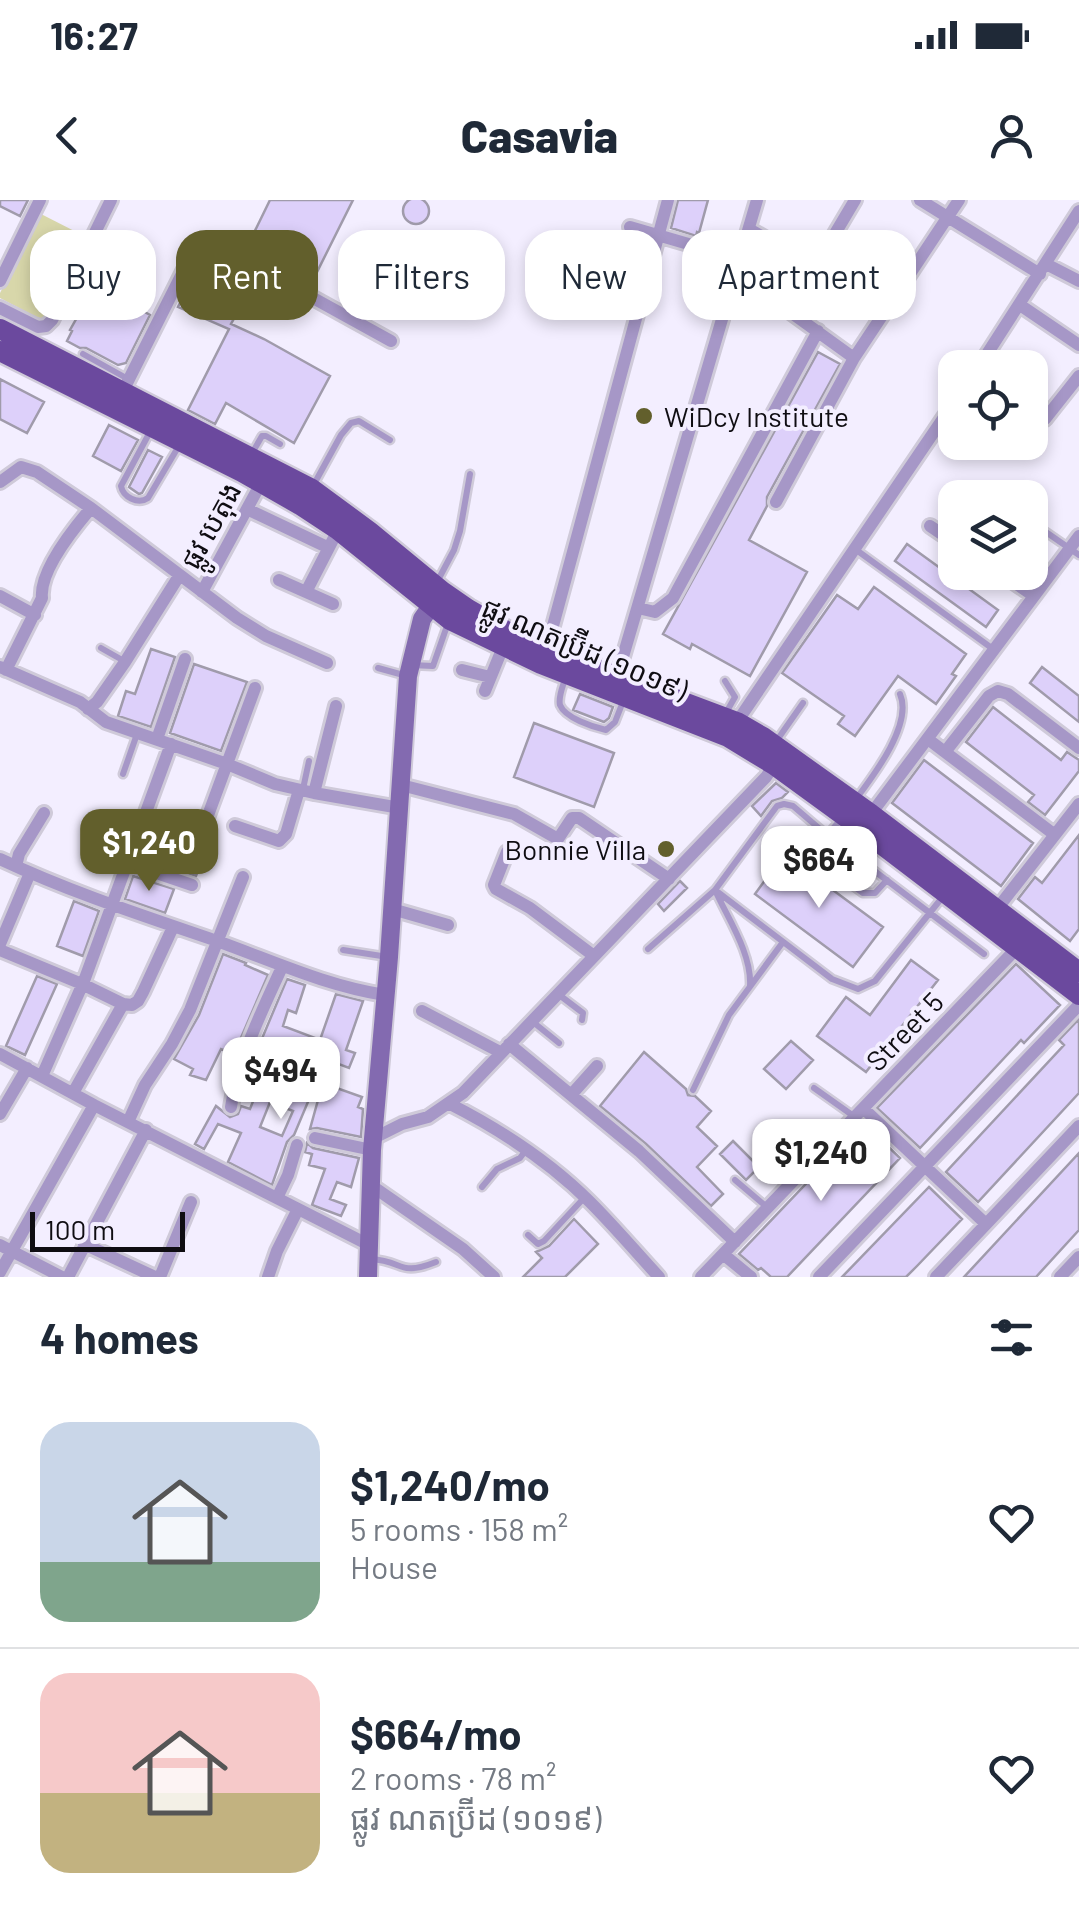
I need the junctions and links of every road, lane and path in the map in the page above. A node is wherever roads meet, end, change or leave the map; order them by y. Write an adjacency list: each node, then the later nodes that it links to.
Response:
1 (40, 200): 15 (street)
2 (111, 200): 18 (street)
3 (668, 200): 13 (street)
4 (757, 200): 11 (street)
5 (854, 200): 11 (street)
6 (920, 200): 9 (street)
7 (959, 200): 9 (street)
8 (1079, 211): 14 (street)
9 (948, 216): 14 (street); 29 (street)
10 (630, 226): 12 (street)
11 (749, 229)
12 (644, 230)
13 (660, 230)
14 (1043, 269): 16 (street); 17 (street)
15 (0, 281)
16 (1079, 281)
17 (1020, 305): 25 (street); 27 (street)
18 (0, 308)
19 (636, 320): 67 (street)
20 (722, 320): 62 (street)
21 (804, 320): 23 (street)
22 (0, 329): 31 (main road, ផ្លូវ ណតប្រ៊ីដ (១០១៩))
23 (818, 330): 29 (street); 62 (street)
24 (390, 341): 31 (street)
25 (1079, 346)
26 (0, 350): 33 (main road, ផ្លូវ ណតប្រ៊ីដ (១០១៩))
27 (990, 350)
28 (83, 354): 31 (lane)
29 (854, 358): 43 (street)
30 (1079, 376): 32 (street)
31 (126, 385): 33 (main road, ផ្លូវ ណតប្រ៊ីដ (១០១៩))
32 (1048, 415)
33 (157, 420): 36 (main road, ផ្លូវ ណតប្រ៊ីដ (១០១៩)); 36 (lane); 38 (main road, ផ្លូវ ណតប្រ៊ីដ (១០១៩))
34 (938, 427): 51 (street)
35 (390, 440): 42 (lane)
36 (181, 442): 41 (main road, ផ្លូវ ណតប្រ៊ីដ (១០១៩))
37 (280, 444): 38 (lane)
38 (250, 456): 42 (main road, ផ្លូវ ណតប្រ៊ីដ (១០១៩))
39 (470, 474): 58 (lane)
40 (0, 482): 44 (street)
41 (261, 482): 45 (street, ផ្លូវ បេតុង); 50 (main road, ផ្លូវ ណតប្រ៊ីដ (១០១៩))
42 (312, 489): 58 (main road, ផ្លូវ ណតប្រ៊ីដ (១០១៩))
43 (776, 502)
44 (91, 508): 53 (street); 63 (street)
45 (247, 508): 50 (street); 56 (street, ផ្លូវ បេតុង)
46 (930, 526): 47 (street)
47 (938, 531)
48 (1048, 534): 52 (lane)
49 (1079, 536): 52 (street)
50 (332, 538): 57 (street); 58 (main road, ផ្លូវ ណតប្រ៊ីដ (១០១៩))
51 (855, 549): 68 (lane); 87 (street)
52 (1074, 551): 60 (street)
53 (180, 576): 56 (street); 70 (street)
54 (279, 580): 57 (street)
55 (1025, 590): 60 (street)
56 (202, 592): 71 (street)
57 (306, 592): 61 (street)
58 (436, 594): 64 (main road, ផ្លូវ ណតប្រ៊ីដ (១០១៩)); 67 (main road, ផ្លូវ ណតប្រ៊ីដ (១០១៩)); 74 (street)
59 (0, 596): 63 (street)
60 (1034, 596): 68 (street)
61 (333, 604)
62 (638, 608): 78 (street)
63 (34, 615): 72 (street)
64 (450, 620): 66 (main road, ផ្លូវ ណតប្រ៊ីដ (១០១៩)); 74 (lane)
65 (100, 648): 70 (lane)
66 (503, 648): 76 (main road, ផ្លូវ ណតប្រ៊ីដ (១០១៩)); 77 (street)
67 (546, 648): 78 (main road, ផ្លូវ ណតប្រ៊ីដ (១០១៩))
68 (994, 650): 90 (street)
69 (186, 659): 89 (street)
70 (125, 662): 86 (street)
71 (327, 663)
72 (3, 668): 86 (street)
73 (378, 668): 74 (lane)
74 (409, 670): 97 (street)
75 (462, 670): 77 (street)
76 (566, 675): 83 (main road, ផ្លូវ ណតប្រ៊ីដ (១០១៩)); 83 (lane)
77 (490, 677): 81 (street)
78 (617, 677): 87 (main road, ផ្លូវ ណតប្រ៊ីដ (១០១៩))
79 (725, 681): 87 (lane)
80 (255, 688): 95 (street)
81 (484, 691)
82 (900, 694): 102 (lane)
83 (625, 698): 93 (main road, ផ្លូវ ណតប្រ៊ីដ (១០១៩))
84 (802, 703): 93 (lane)
85 (336, 706): 98 (street)
86 (88, 709): 88 (street)
87 (730, 719): 93 (main road, ផ្លូវ ណតប្រ៊ីដ (១០១៩))
88 (137, 733): 89 (street); 96 (lane)
89 (164, 741): 95 (street); 110 (street)
90 (930, 741): 92 (street); 102 (street)
91 (1079, 748): 92 (street)
92 (945, 752): 104 (street)
93 (774, 754): 102 (main road, ផ្លូវ ណតប្រ៊ីដ (១០១៩)); 115 (street)
94 (308, 761): 98 (lane)
95 (226, 764): 98 (street); 106 (street)
96 (123, 774)
97 (402, 785): 100 (street); 115 (street)
98 (306, 791): 100 (street); 103 (street)
99 (1079, 804): 104 (street)
100 (400, 808): 121 (street)
101 (44, 813): 111 (street)
102 (857, 815): 105 (lane); 119 (main road, ផ្លូវ ណតប្រ៊ីដ (១០១៩)); 122 (main road, ផ្លូវ ណតប្រ៊ីដ (១០១៩))
103 (235, 826)
104 (1055, 834): 122 (street)
105 (827, 835): 108 (lane); 114 (lane); 118 (lane)
106 (192, 852)
107 (507, 852): 133 (street)
108 (856, 857): 114 (lane); 116 (lane)
109 (0, 859): 111 (street)
110 (128, 863): 117 (street); 120 (street)
111 (16, 866): 112 (street)
112 (30, 873): 120 (street); 128 (street)
113 (243, 877): 126 (street)
114 (841, 877): 116 (lane)
115 (669, 879): 133 (street)
116 (887, 880): 123 (lane)
117 (192, 886)
118 (715, 890): 127 (lane); 130 (lane); 138 (lane)
119 (946, 892): 123 (lane); 129 (main road, ផ្លូវ ណតប្រ៊ីដ (១០១៩))
120 (112, 905): 125 (street); 137 (street)
121 (392, 909): 124 (street); 134 (street)
122 (997, 909): 135 (main road, ផ្លូវ ណតប្រ៊ីដ (១០១៩))
123 (931, 913): 127 (lane); 132 (lane)
124 (448, 925)
125 (173, 927): 126 (street); 142 (street)
126 (219, 942): 136 (street); 162 (street)
127 (783, 942): 138 (lane)
128 (0, 947): 137 (street)
129 (1018, 947): 140 (main road, ផ្លូវ ណតប្រ៊ីដ (១០១៩)); 160 (street, Street 5)
130 (648, 949)
131 (344, 950): 134 (lane)
132 (984, 954)
133 (594, 956): 139 (street)
134 (389, 957): 141 (street)
135 (1075, 962)
136 (282, 966): 141 (street); 159 (street)
137 (82, 984): 142 (street); 152 (street)
138 (750, 986): 154 (lane)
139 (557, 993): 145 (lane); 146 (street)
140 (1079, 995)
141 (385, 996): 166 (street)
142 (122, 1004): 155 (street)
143 (1079, 1005): 169 (street)
144 (422, 1010): 148 (street)
145 (582, 1020)
146 (532, 1021): 147 (lane); 148 (street)
147 (558, 1043)
148 (504, 1048): 156 (street); 157 (street)
149 (0, 1054): 151 (street)
150 (598, 1066): 156 (street)
151 (28, 1068): 152 (street); 161 (street)
152 (42, 1076): 155 (street)
153 (814, 1088): 160 (lane)
154 (693, 1090)
155 (74, 1093): 158 (street)
156 (571, 1095): 180 (street)
157 (450, 1104): 166 (street); 168 (street)
158 (94, 1105): 162 (street); 182 (street)
159 (231, 1107)
160 (860, 1113): 169 (street); 176 (street, Street 5)
161 (0, 1114)
162 (128, 1122): 164 (street)
163 (1079, 1126): 178 (street)
164 (146, 1130): 174 (street); 181 (street)
165 (315, 1138): 166 (street)
166 (373, 1144): 171 (street)
167 (297, 1145): 174 (street)
168 (527, 1149): 172 (lane); 173 (street)
169 (925, 1166): 178 (street); 195 (street)
170 (735, 1180): 176 (lane)
171 (372, 1186): 185 (street); 191 (street)
172 (482, 1187)
173 (585, 1197): 179 (lane); 192 (street)
174 (277, 1198): 177 (street)
175 (191, 1202): 188 (street)
176 (769, 1208): 180 (street, Street 5)
177 (298, 1209): 185 (street); 190 (street)
178 (986, 1224): 196 (street)
179 (528, 1235)
180 (735, 1242): 183 (street, Street 5)
181 (84, 1244): 188 (street); 189 (street)
182 (6, 1248): 187 (street); 189 (street)
183 (724, 1254): 193 (street, Street 5); 194 (street)
184 (1079, 1256): 197 (street)
185 (370, 1261): 186 (lane)
186 (436, 1262)
187 (0, 1272)
188 (152, 1276)
189 (65, 1277)
190 (268, 1277)
191 (494, 1277)
192 (658, 1277)
193 (701, 1277)
194 (752, 1277)
195 (819, 1277)
196 (936, 1277)
197 (1060, 1277)

